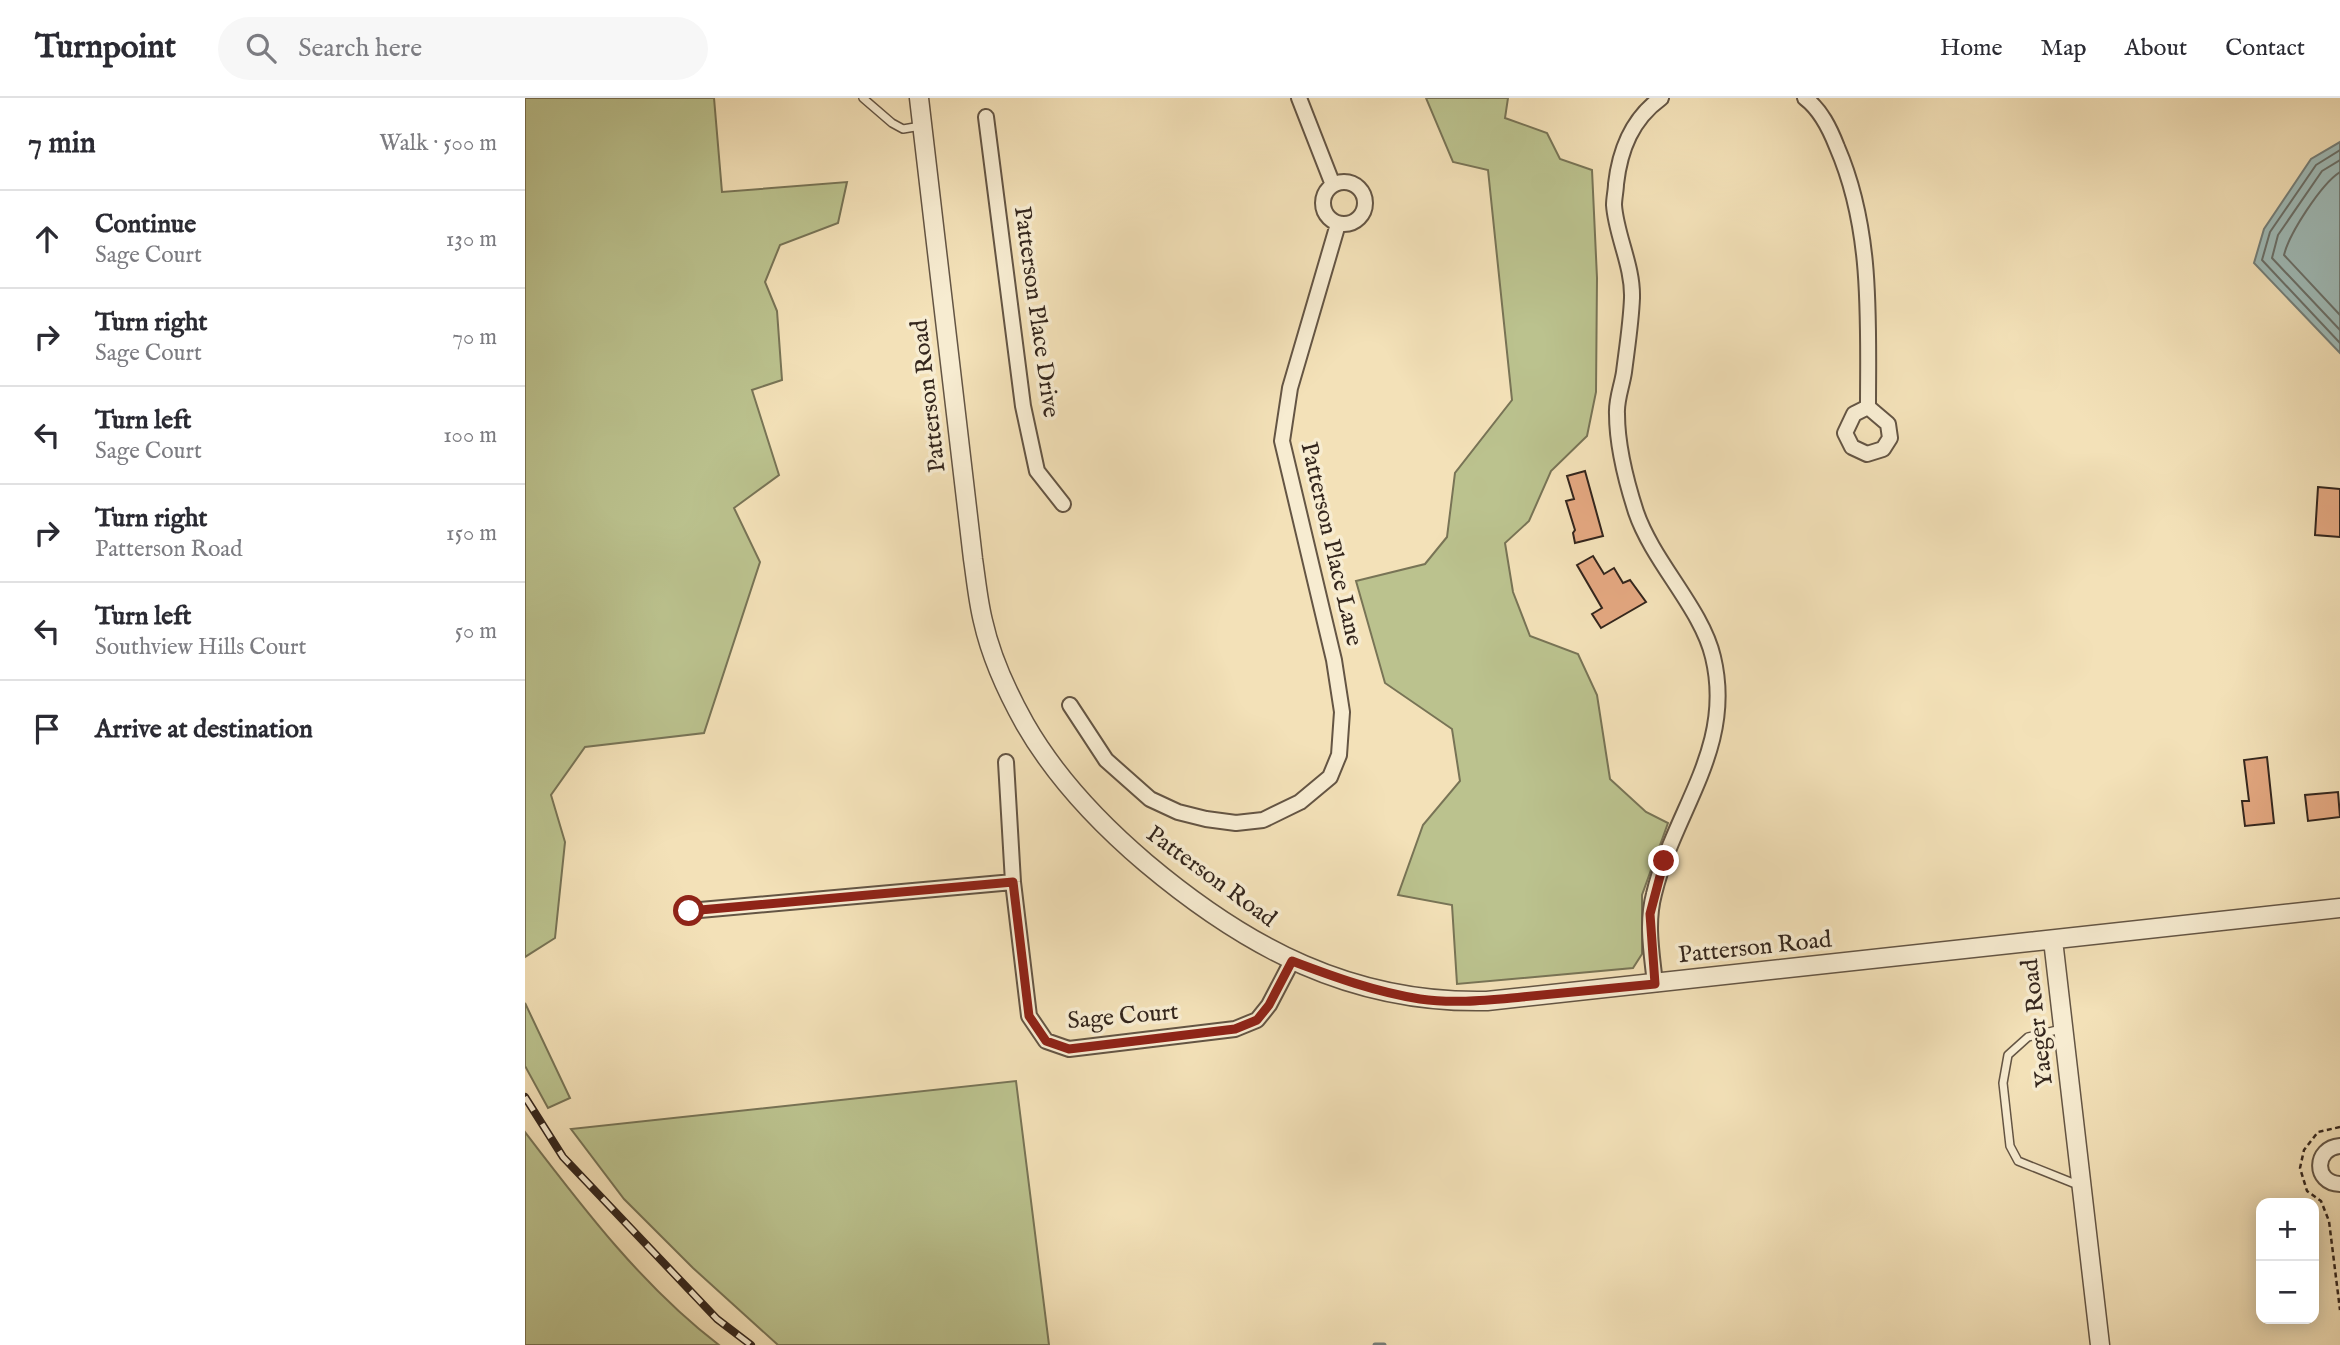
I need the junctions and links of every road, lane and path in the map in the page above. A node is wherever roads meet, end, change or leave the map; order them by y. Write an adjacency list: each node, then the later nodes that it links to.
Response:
1 (863, 98): 9 (lane)
2 (919, 98): 9 (street, Patterson Road)
3 (1299, 98): 10 (street)
4 (1636, 98): 7 (street)
5 (1661, 98): 7 (street)
6 (1805, 98): 12 (street)
7 (1644, 113): 21 (street)
8 (986, 117): 13 (street, Patterson Place Drive)
9 (922, 126): 20 (street, Patterson Road)
10 (1333, 185): 11 (street); 11 (street)
11 (1338, 224): 14 (street, Patterson Place Lane)
12 (1868, 408)
13 (1063, 504)
14 (1070, 705)
15 (1006, 762): 16 (street, Sage Court)
16 (1013, 882): 18 (street); 20 (street, Sage Court)
17 (2340, 908): 19 (street, Yaeger Road)
18 (689, 911)
19 (2053, 940): 21 (street, Patterson Road); 22 (street, Yaeger Road)
20 (1292, 961): 21 (street, Patterson Road)
21 (1655, 984)
22 (2063, 1028): 25 (street, Yaeger Road); 25 (lane)
23 (2340, 1127): 27 (path)
24 (2340, 1146): 26 (street)
25 (2081, 1182): 28 (street, Yaeger Road)
26 (2340, 1184)
27 (2340, 1310)
28 (2100, 1345)

